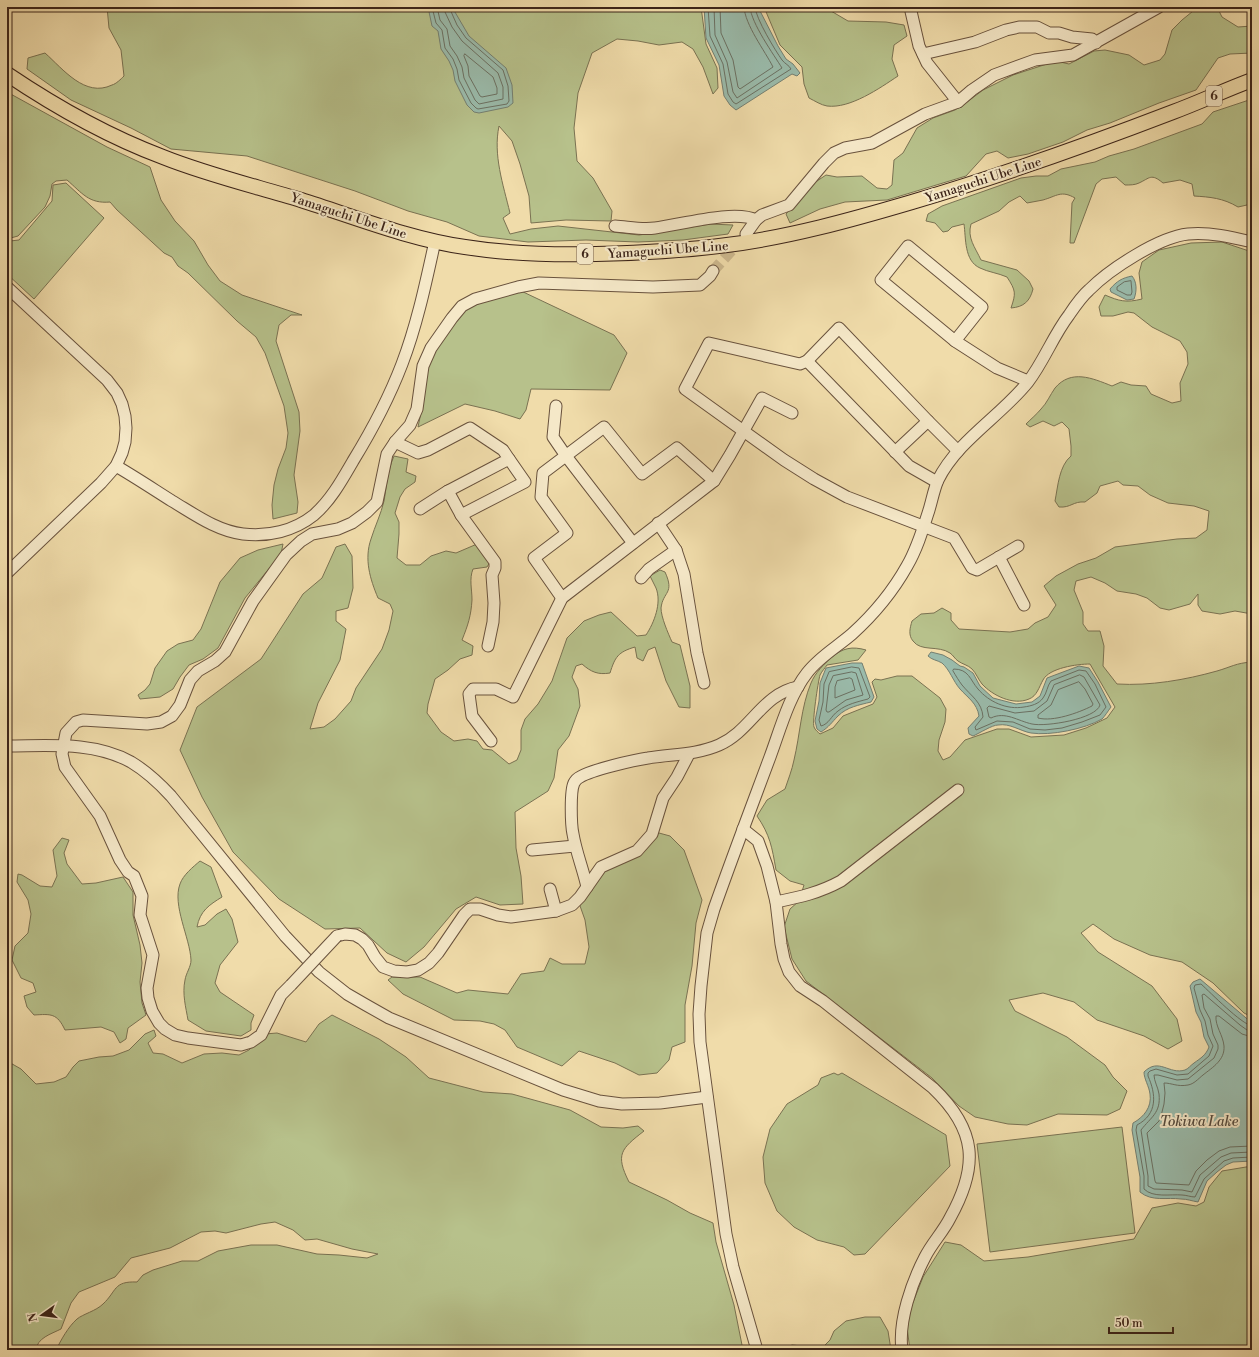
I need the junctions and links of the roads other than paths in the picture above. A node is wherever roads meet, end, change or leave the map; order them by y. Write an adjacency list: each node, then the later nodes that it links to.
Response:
1 (910, 7): 4 (street)
2 (1159, 7): 3 (street)
3 (1096, 43): 4 (street); 8 (street)
4 (923, 54): 8 (street)
5 (8, 75): 13 (main road, Yamaguchi Ube Line / 6)
6 (1252, 80): 9 (main road, Yamaguchi Ube Line / 6)
7 (1252, 88): 9 (main road, Yamaguchi Ube Line / 6)
8 (958, 102): 10 (street)
9 (1176, 111): 13 (main road, Yamaguchi Ube Line / 6)
10 (756, 220): 11 (street); 12 (street)
11 (615, 226)
12 (746, 234)
13 (435, 241): 29 (street)
14 (1252, 242): 19 (street)
15 (713, 271): 24 (street)
16 (7, 287): 29 (street)
17 (955, 341): 17 (street); 19 (street)
18 (807, 361): 22 (street); 23 (street); 26 (street)
19 (1028, 381): 25 (street)
20 (556, 406): 27 (street)
21 (792, 413): 23 (street)
22 (928, 421): 25 (street); 26 (street)
23 (744, 431): 30 (street); 36 (street)
24 (395, 442): 28 (street); 50 (street)
25 (958, 451): 31 (street)
26 (895, 452): 31 (street)
27 (566, 456): 30 (street); 37 (street); 43 (street)
28 (509, 458): 32 (street); 34 (street)
29 (116, 466): 41 (street)
30 (714, 481): 35 (street)
31 (937, 482): 36 (street)
32 (448, 491): 33 (street); 34 (street)
33 (420, 509)
34 (461, 515): 45 (street)
35 (658, 524): 37 (street); 39 (street)
36 (924, 527): 40 (street); 47 (street)
37 (633, 543): 43 (street)
38 (1018, 546): 40 (street)
39 (676, 550): 42 (street); 46 (street)
40 (999, 557): 44 (street)
41 (7, 573)
42 (641, 578)
43 (562, 598): 48 (street)
44 (1024, 605)
45 (488, 646)
46 (704, 682)
47 (798, 687): 51 (street); 53 (street)
48 (491, 741)
49 (7, 746): 50 (street)
50 (63, 746): 59 (street, bridge); 60 (street)
51 (689, 754): 54 (street); 56 (street)
52 (958, 790): 58 (street)
53 (743, 829): 58 (street); 60 (street)
54 (575, 846): 55 (street); 56 (street)
55 (532, 850)
56 (587, 887): 59 (street)
57 (550, 888): 59 (street)
58 (776, 902): 62 (street)
59 (556, 911)
60 (707, 1096): 61 (street)
61 (757, 1350)
62 (902, 1350)

